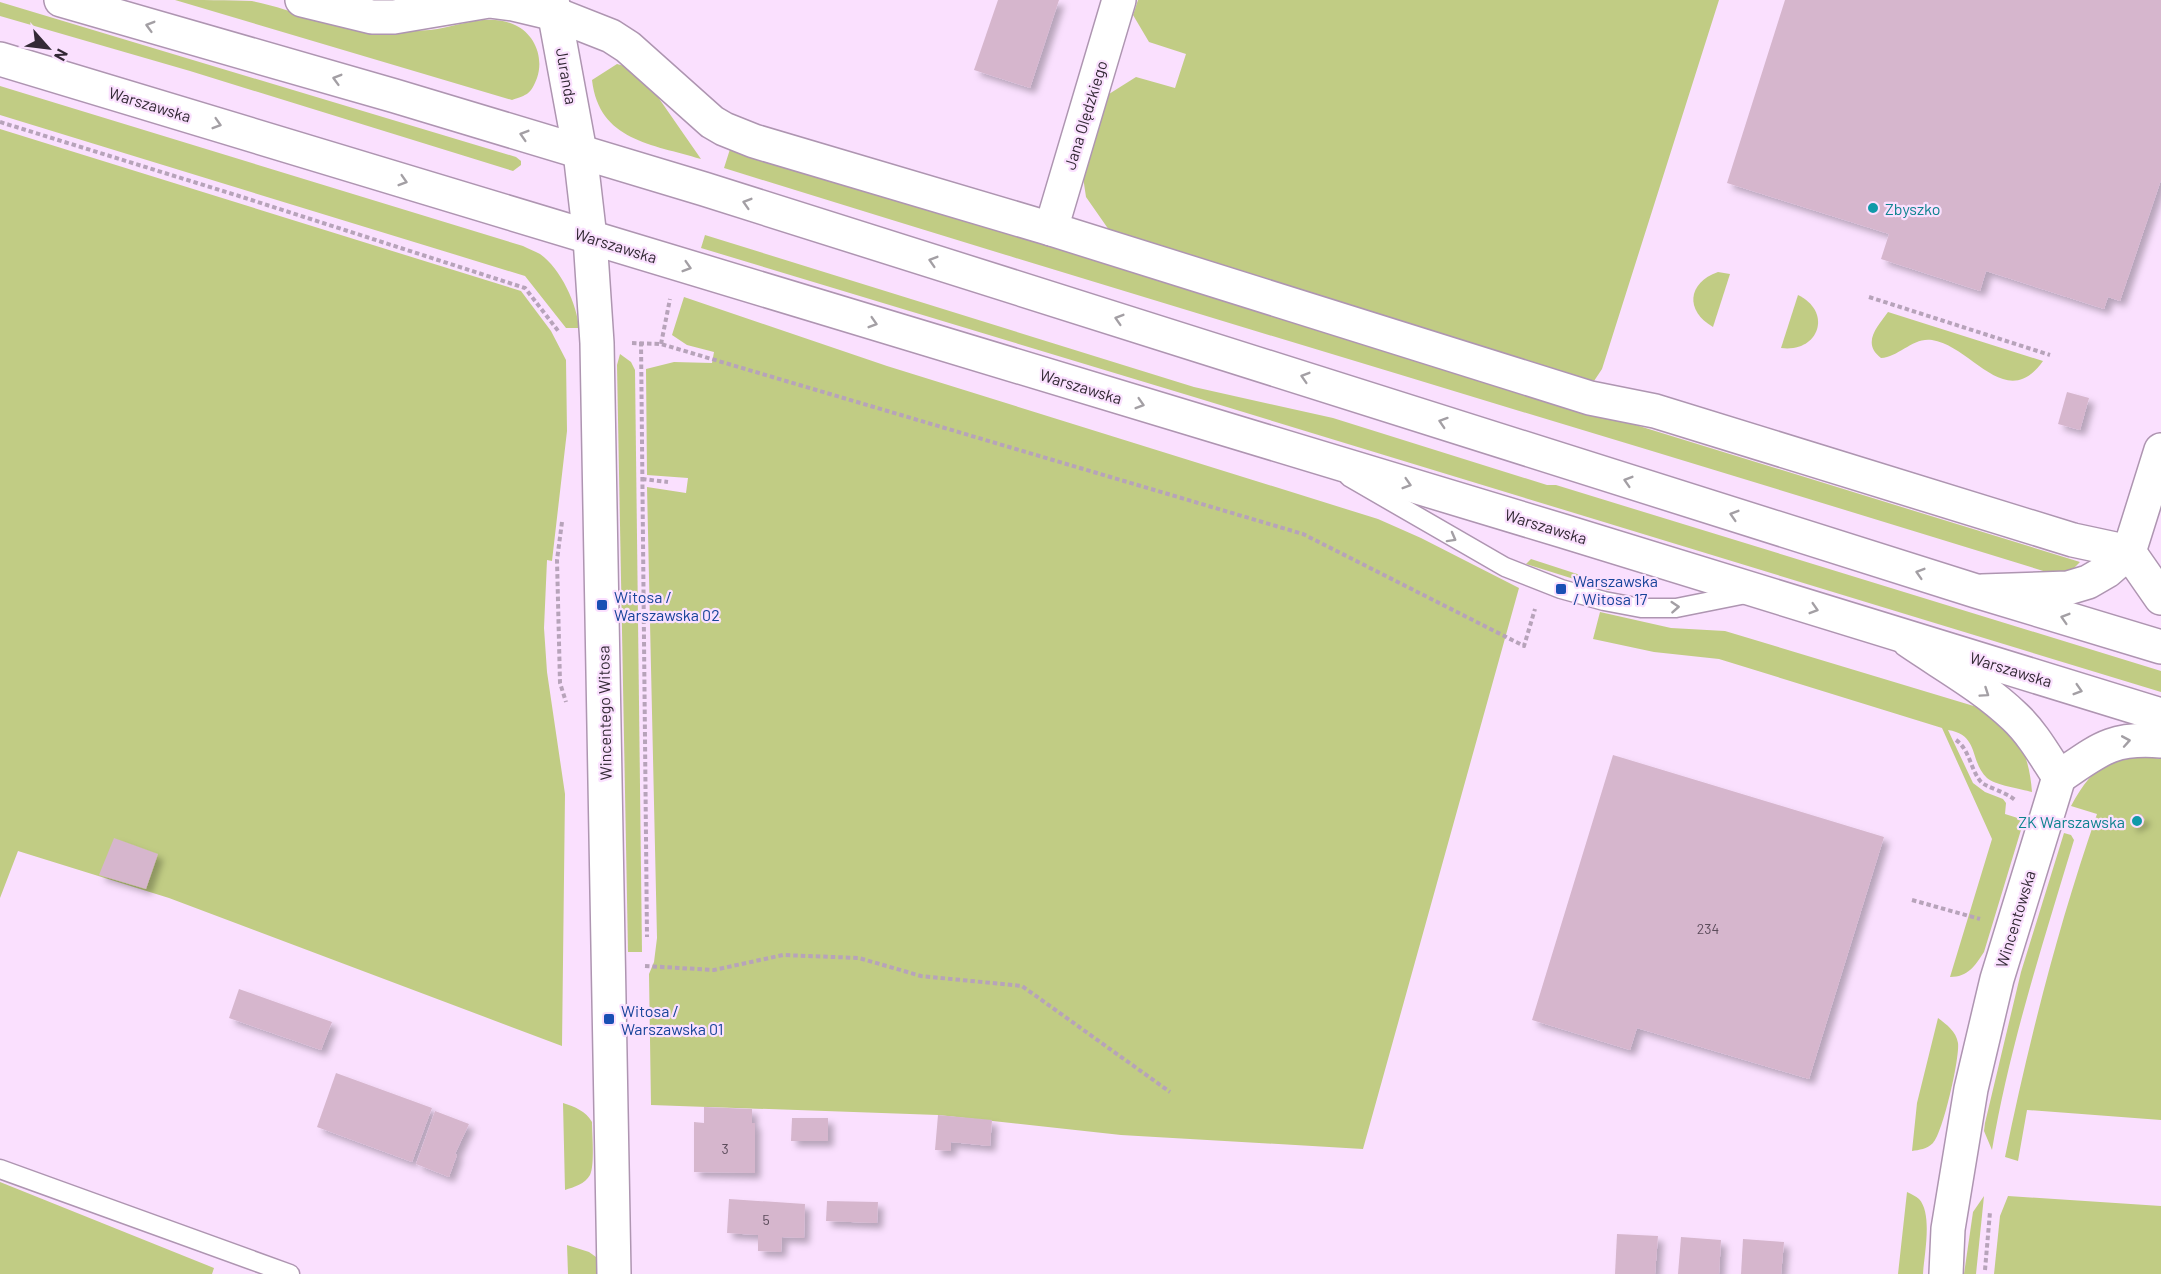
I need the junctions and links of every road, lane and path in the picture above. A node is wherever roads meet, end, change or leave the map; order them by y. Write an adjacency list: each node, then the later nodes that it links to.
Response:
1 (61, 0): 7 (street, one-way to 1)
2 (302, 0): 4 (street)
3 (1119, 0): 8 (street, Jana Olędzkiego)
4 (554, 7): 7 (street, Juranda); 8 (street)
5 (0, 59): 9 (street, Warszawska, one-way to 9)
6 (0, 122): 12 (path)
7 (580, 152): 9 (street, Wincentego Witosa); 22 (street, one-way to 7)
8 (1051, 229): 20 (street)
9 (590, 238): 17 (street, Warszawska, one-way to 17); 33 (street, Wincentego Witosa)
10 (670, 295): 14 (path)
11 (1869, 297): 15 (path)
12 (560, 333)
13 (624, 343): 14 (path)
14 (661, 344): 25 (path)
15 (2050, 356)
16 (2161, 450): 20 (street)
17 (1311, 455): 23 (street, Warszawska, one-way to 23); 23 (lane, one-way to 23)
18 (642, 479): 19 (path)
19 (668, 482)
20 (2129, 552): 21 (lane); 22 (street); 24 (street)
21 (2161, 566)
22 (1976, 591): 27 (street, one-way to 22)
23 (1758, 592): 26 (street, Warszawska, one-way to 26)
24 (2161, 598)
25 (1537, 603)
26 (1902, 636): 28 (street, Warszawska, one-way to 28); 30 (street, one-way to 30)
27 (2161, 647)
28 (2161, 715)
29 (2161, 741): 30 (street, one-way to 29)
30 (2059, 777): 32 (street, Wincentowska)
31 (1912, 900): 32 (path)
32 (2013, 928): 38 (street, Wincentowska)
33 (608, 964): 34 (path); 37 (street, Wincentego Witosa)
34 (1170, 1092)
35 (0, 1169): 36 (lane)
36 (291, 1274)
37 (614, 1274)
38 (1946, 1274)

